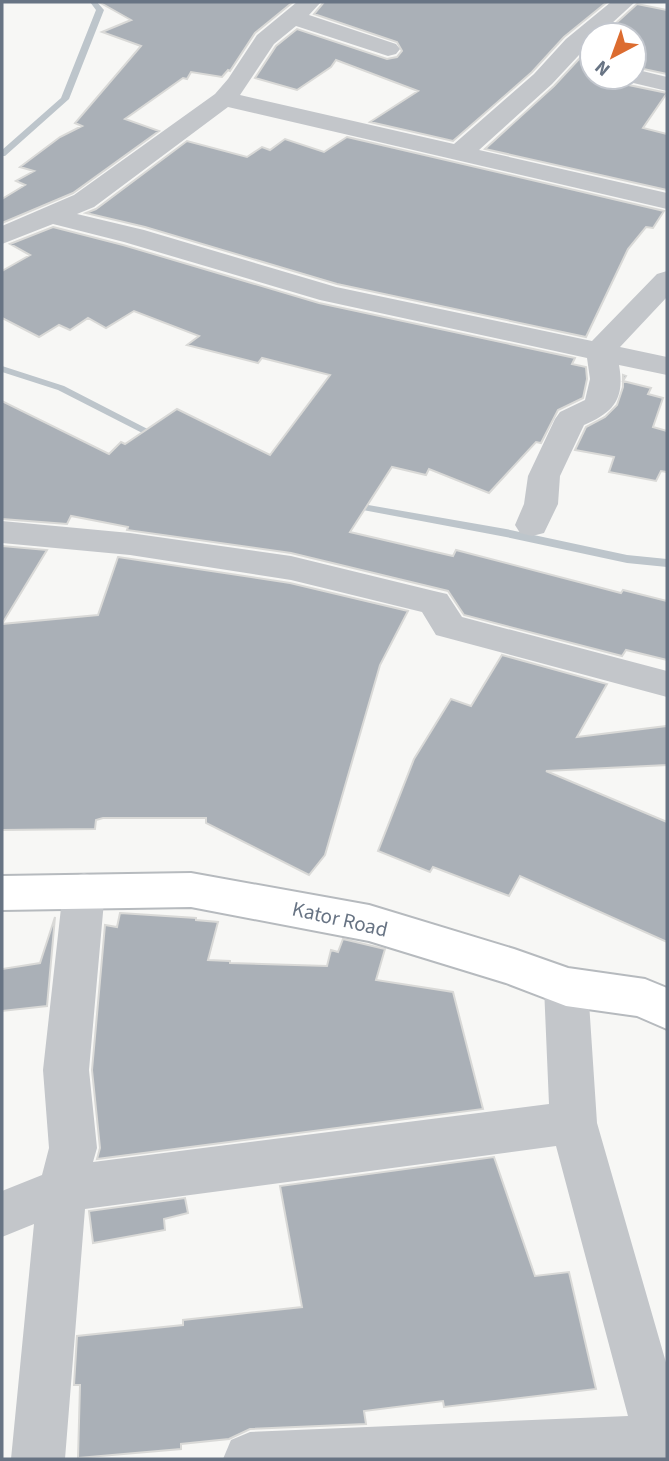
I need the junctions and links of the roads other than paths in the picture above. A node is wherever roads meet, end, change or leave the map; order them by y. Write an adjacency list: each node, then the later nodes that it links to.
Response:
1 (624, 2): 7 (street)
2 (302, 9): 3 (street); 6 (street)
3 (388, 49)
4 (648, 79): 5 (street)
5 (667, 84)
6 (224, 99): 7 (street); 9 (street)
7 (461, 152): 8 (street)
8 (667, 201)
9 (54, 216): 10 (street); 12 (street)
10 (2, 236)
11 (667, 280): 12 (street)
12 (600, 350): 13 (street); 14 (street)
13 (667, 366)
14 (532, 525)
15 (2, 532): 16 (street)
16 (667, 684)
17 (84, 890): 18 (main road, Kator Road); 19 (main road, Kator Road); 22 (street)
18 (2, 893)
19 (566, 987): 20 (main road, Kator Road); 21 (street)
20 (667, 1010)
21 (573, 1123): 22 (street); 24 (street)
22 (62, 1190): 23 (street); 25 (street)
23 (2, 1214)
24 (666, 1447): 26 (street)
25 (38, 1459)
26 (250, 1459)

